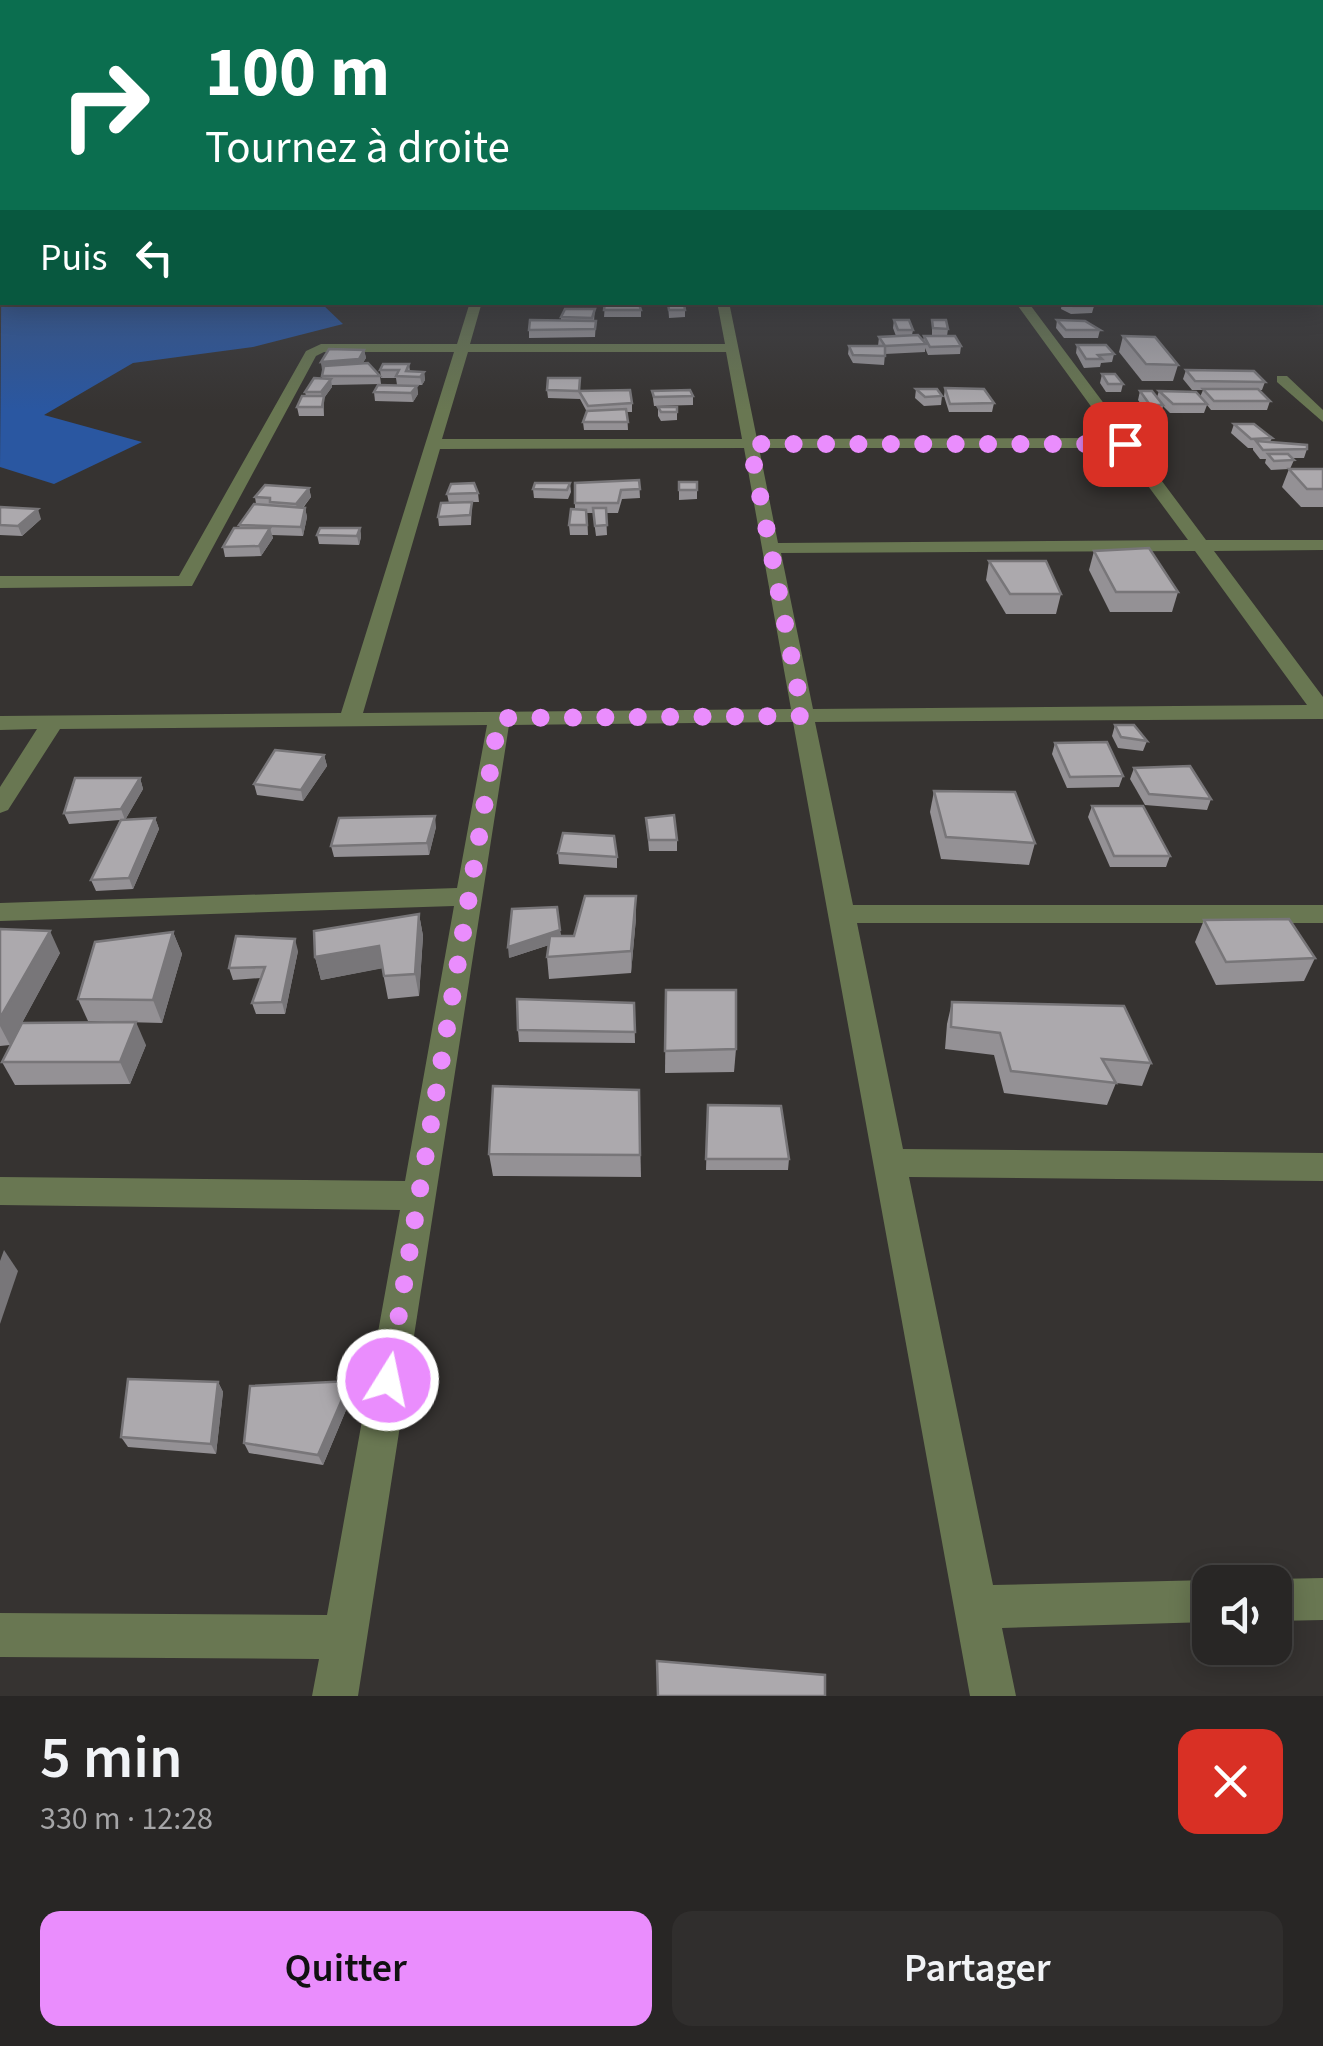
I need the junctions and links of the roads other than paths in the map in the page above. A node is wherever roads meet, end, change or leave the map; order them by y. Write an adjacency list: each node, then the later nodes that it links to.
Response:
1 (475, 305): 4 (street)
2 (724, 305): 5 (street)
3 (1023, 305): 10 (street)
4 (461, 348): 5 (street); 8 (street); 14 (street)
5 (732, 348): 9 (street)
6 (1282, 379): 7 (street)
7 (1323, 418)
8 (432, 444): 9 (street); 18 (street)
9 (750, 444): 10 (street); 13 (street)
10 (1125, 444): 12 (street)
11 (1323, 545): 12 (street)
12 (1200, 546): 13 (street); 15 (street)
13 (770, 548): 16 (street)
14 (0, 582)
15 (1323, 711): 16 (street)
16 (803, 716): 17 (street); 24 (street)
17 (499, 718): 18 (street); 22 (street)
18 (350, 720): 19 (street)
19 (52, 722): 20 (street); 21 (street)
20 (0, 723)
21 (0, 805)
22 (469, 897): 23 (street); 29 (street)
23 (0, 912)
24 (842, 914): 25 (street); 26 (street)
25 (1323, 914)
26 (890, 1163): 27 (street); 33 (street)
27 (1323, 1167)
28 (0, 1191): 29 (street)
29 (420, 1196): 35 (street)
30 (1323, 1599): 31 (street)
31 (1292, 1600)
32 (1192, 1602): 33 (street)
33 (976, 1606): 37 (street)
34 (0, 1635): 35 (street)
35 (345, 1637): 36 (street)
36 (335, 1696)
37 (993, 1696)

